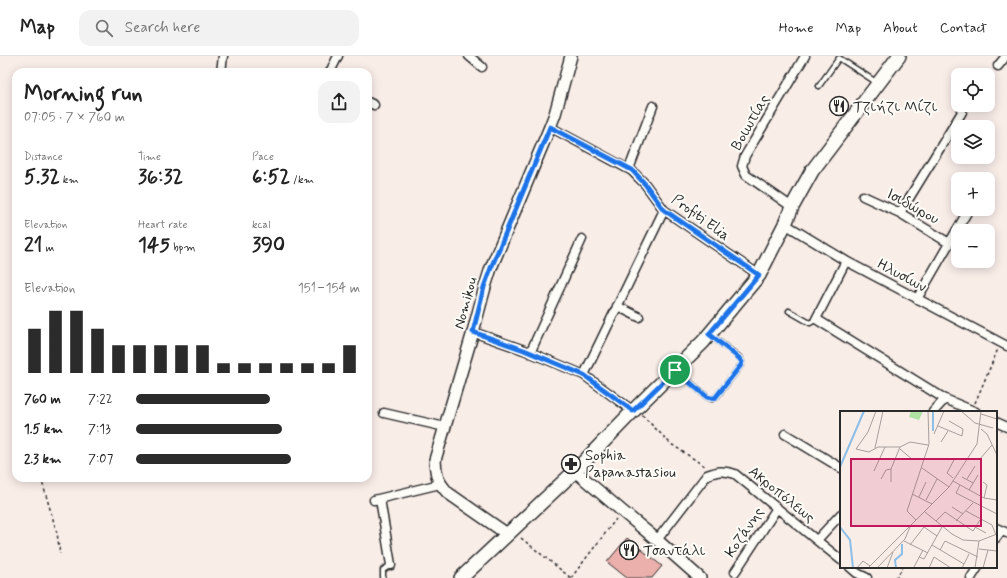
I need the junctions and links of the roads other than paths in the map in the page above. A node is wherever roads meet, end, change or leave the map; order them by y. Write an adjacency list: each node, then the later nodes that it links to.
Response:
1 (223, 56): 10 (street)
2 (338, 56): 11 (street)
3 (469, 56): 9 (street)
4 (571, 56): 16 (street, Nomikou)
5 (805, 56): 19 (street, Βοιωτίας)
6 (899, 56): 12 (main road)
7 (1004, 56): 8 (street)
8 (998, 66)
9 (482, 67)
10 (222, 68)
11 (332, 68)
12 (878, 84): 13 (lane); 19 (main road)
13 (819, 86)
14 (653, 106): 17 (street)
15 (962, 112): 21 (street)
16 (550, 127): 17 (street, Profiti Elia); 33 (street, Nomikou)
17 (629, 169): 20 (street, Profiti Elia)
18 (863, 196): 21 (street, Ισιδώρου)
19 (792, 207): 23 (main road)
20 (664, 210): 27 (street, Profiti Elia); 29 (street)
21 (900, 213): 25 (street, Ισιδώρου)
22 (965, 216): 25 (street)
23 (785, 224): 26 (street, Ηλυσίων); 27 (main road)
24 (582, 239): 36 (street)
25 (949, 242): 28 (street)
26 (846, 261): 28 (street, Ηλυσίων); 32 (street)
27 (759, 275): 34 (main road)
28 (917, 299): 35 (street, Ηλυσίων)
29 (617, 306): 31 (street); 38 (street)
30 (789, 311): 32 (lane)
31 (639, 317)
32 (816, 319): 39 (street)
33 (473, 332): 36 (street); 45 (street, Nomikou)
34 (709, 334): 37 (main road); 37 (lane)
35 (1004, 345)
36 (530, 353): 38 (street)
37 (675, 370): 40 (main road)
38 (584, 375): 40 (street)
39 (945, 398): 41 (street); 42 (street)
40 (634, 410): 49 (main road)
41 (934, 411)
42 (974, 411)
43 (384, 413): 45 (street)
44 (997, 422): 46 (street)
45 (445, 427): 50 (street, Nomikou)
46 (1007, 427)
47 (785, 434): 48 (street)
48 (840, 467)
49 (575, 471): 53 (main road); 54 (street)
50 (440, 484): 53 (street); 57 (street)
51 (777, 508): 54 (street, Ακροπόλεως); 55 (street, Ακροπόλεως); 60 (street, Κοζάνης)
52 (840, 515): 55 (street)
53 (509, 532): 63 (main road)
54 (657, 540): 64 (street)
55 (817, 540): 56 (street, Ακροπόλεως)
56 (840, 559)
57 (391, 565): 62 (lane)
58 (851, 568): 61 (street)
59 (977, 568): 65 (street)
60 (735, 572)
61 (864, 577)
62 (383, 578)
63 (461, 578)
64 (700, 578)
65 (971, 578)

